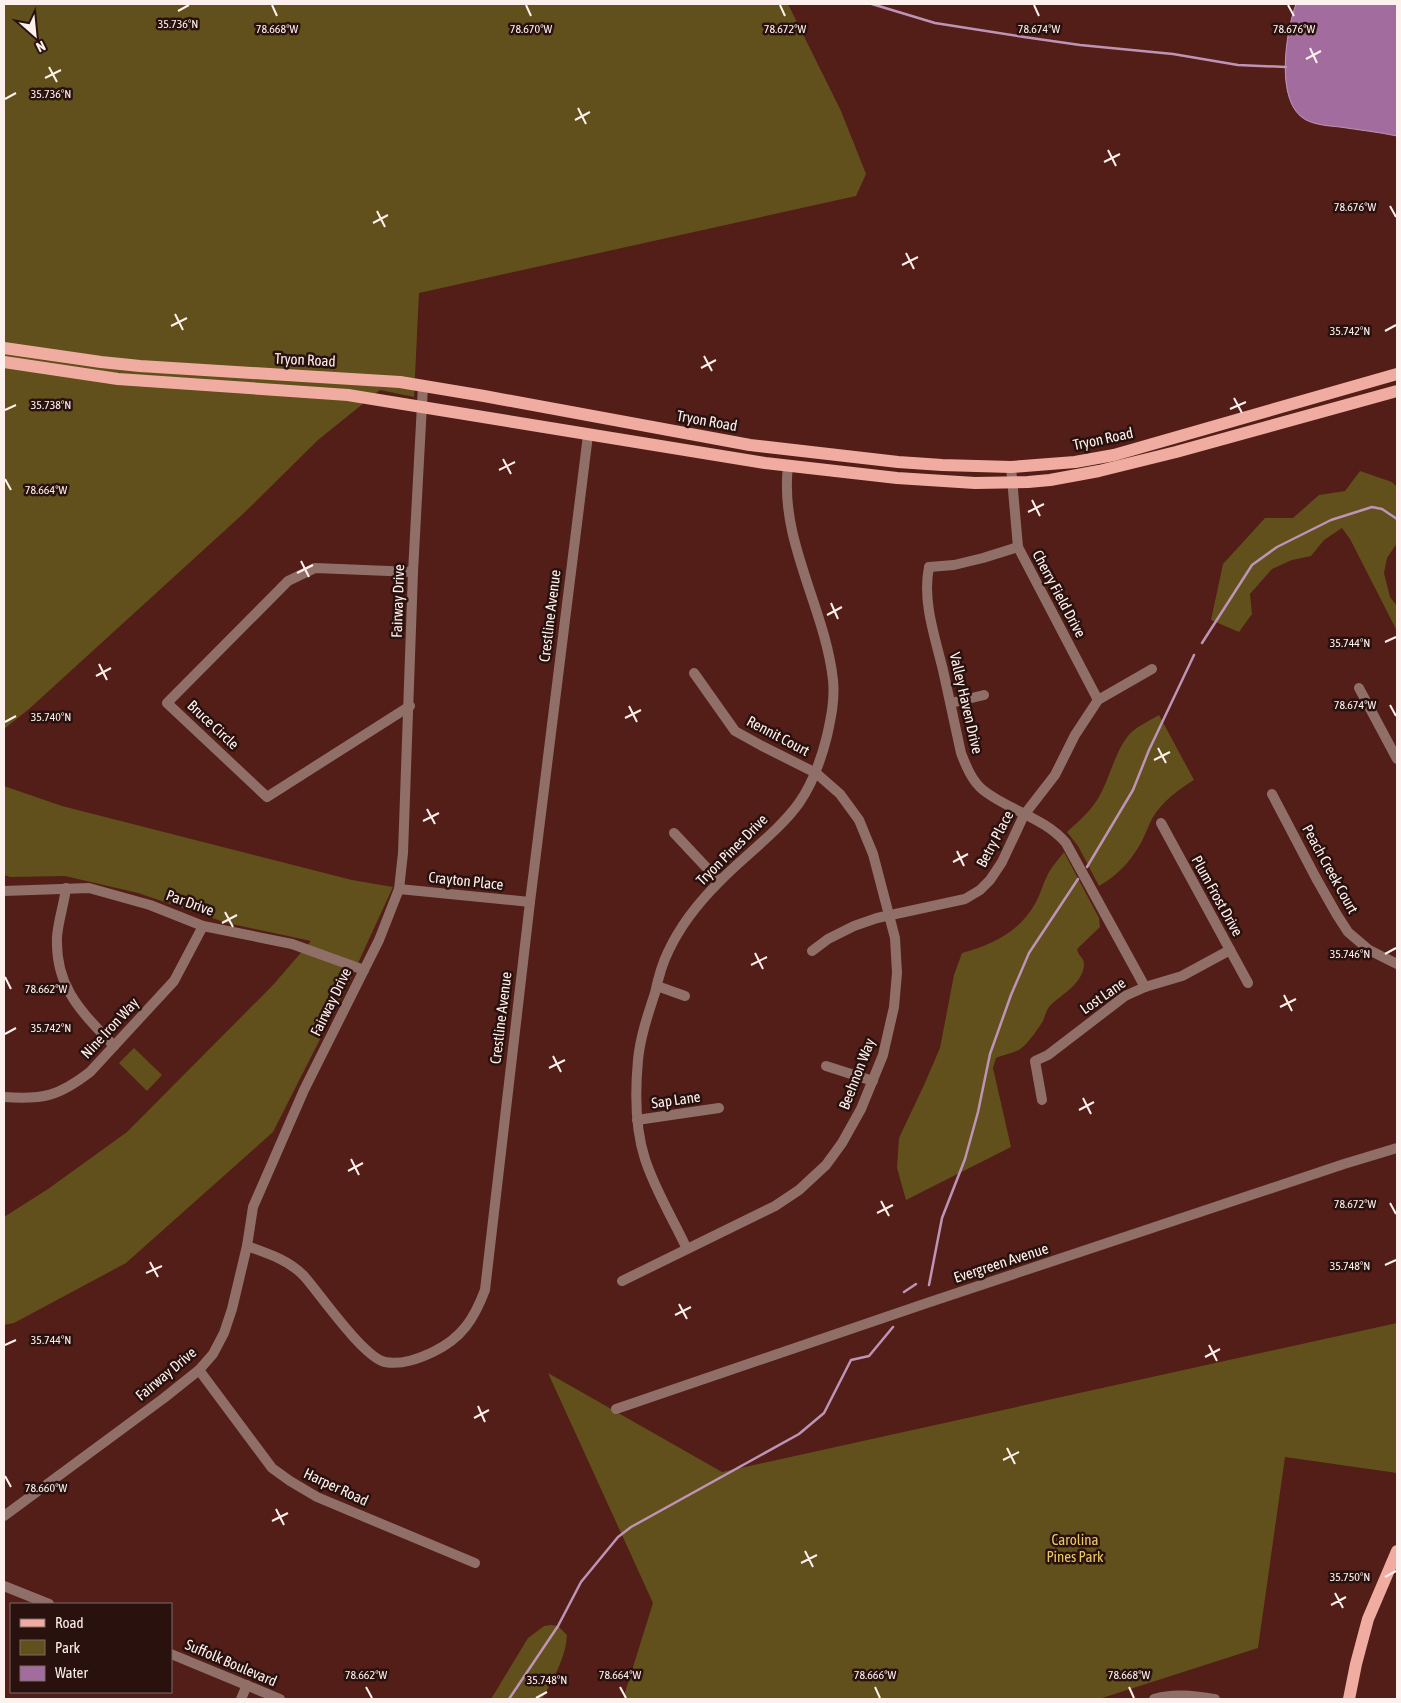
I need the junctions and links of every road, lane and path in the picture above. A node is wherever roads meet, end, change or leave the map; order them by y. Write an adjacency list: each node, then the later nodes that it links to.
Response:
1 (4, 348): 4 (main road, Tryon Road)
2 (4, 362): 6 (main road, Tryon Road)
3 (1397, 374): 9 (main road, Tryon Road)
4 (423, 386): 6 (street, Fairway Drive); 9 (main road, Tryon Road)
5 (1397, 391): 10 (main road, Tryon Road)
6 (421, 407): 7 (main road, Tryon Road); 12 (street, Fairway Drive)
7 (588, 435): 8 (main road, Tryon Road); 30 (street, Crestline Avenue)
8 (788, 466): 10 (main road, Tryon Road); 21 (street, Tryon Pines Drive)
9 (1011, 467): 10 (street, Cherry Field Drive)
10 (1012, 483): 11 (street, Cherry Field Drive)
11 (1018, 547): 17 (street, Cherry Field Drive); 18 (street, Valley Haven Drive)
12 (414, 572): 19 (street, Fairway Drive); 19 (street, Bruce Circle)
13 (1152, 669): 17 (street, Betry Place)
14 (694, 674): 21 (street, Rennit Court)
15 (1359, 688): 20 (street)
16 (984, 695): 18 (street)
17 (1098, 700): 23 (street, Betry Place)
18 (951, 703): 23 (street, Valley Haven Drive)
19 (410, 706): 28 (street, Fairway Drive)
20 (1397, 759)
21 (816, 773): 26 (street, Tryon Pines Drive); 31 (street, Beehnon Way)
22 (1272, 794): 35 (street, Peach Creek Court)
23 (1024, 815): 31 (street, Betry Place); 39 (street, Valley Haven Drive)
24 (1161, 823): 33 (street, Plum Frost Drive)
25 (674, 833): 26 (street)
26 (719, 881): 38 (street, Tryon Pines Drive)
27 (66, 888): 29 (street, Par Drive); 32 (street, Par Drive); 41 (street)
28 (399, 889): 30 (street, Crayton Place); 36 (street, Fairway Drive)
29 (4, 893)
30 (530, 902): 49 (street, Crestline Avenue)
31 (890, 916): 34 (street, Betry Place); 43 (street, Beehnon Way)
32 (203, 926): 36 (street, Par Drive); 41 (street, Nine Iron Way)
33 (1230, 950): 37 (street, Plum Frost Drive); 39 (street, Lost Lane)
34 (812, 951)
35 (1397, 964)
36 (364, 970): 49 (street, Fairway Drive)
37 (1248, 983)
38 (656, 986): 40 (street); 47 (street, Tryon Pines Drive)
39 (1146, 987): 45 (street, Lost Lane)
40 (685, 996)
41 (114, 1046): 44 (street, Nine Iron Way)
42 (826, 1066): 43 (street)
43 (874, 1081): 50 (street, Beehnon Way)
44 (4, 1097)
45 (1042, 1100)
46 (720, 1108): 47 (street, Sap Lane)
47 (637, 1120): 50 (street, Tryon Pines Drive)
48 (1397, 1148): 53 (street, Evergreen Avenue)
49 (247, 1246): 52 (street, Fairway Drive)
50 (687, 1249): 51 (street, Beehnon Way)
51 (622, 1281)
52 (199, 1370): 54 (street, Fairway Drive); 56 (street, Harper Road)
53 (616, 1409)
54 (4, 1516)
55 (1397, 1551): 65 (main road)
56 (475, 1563)
57 (4, 1586): 58 (street)
58 (46, 1603)
59 (172, 1654): 60 (street, Suffolk Boulevard)
60 (246, 1685): 61 (street); 62 (street, Suffolk Boulevard)
61 (241, 1699)
62 (280, 1699)
63 (1154, 1699): 64 (street)
64 (1214, 1699)
65 (1349, 1699)

